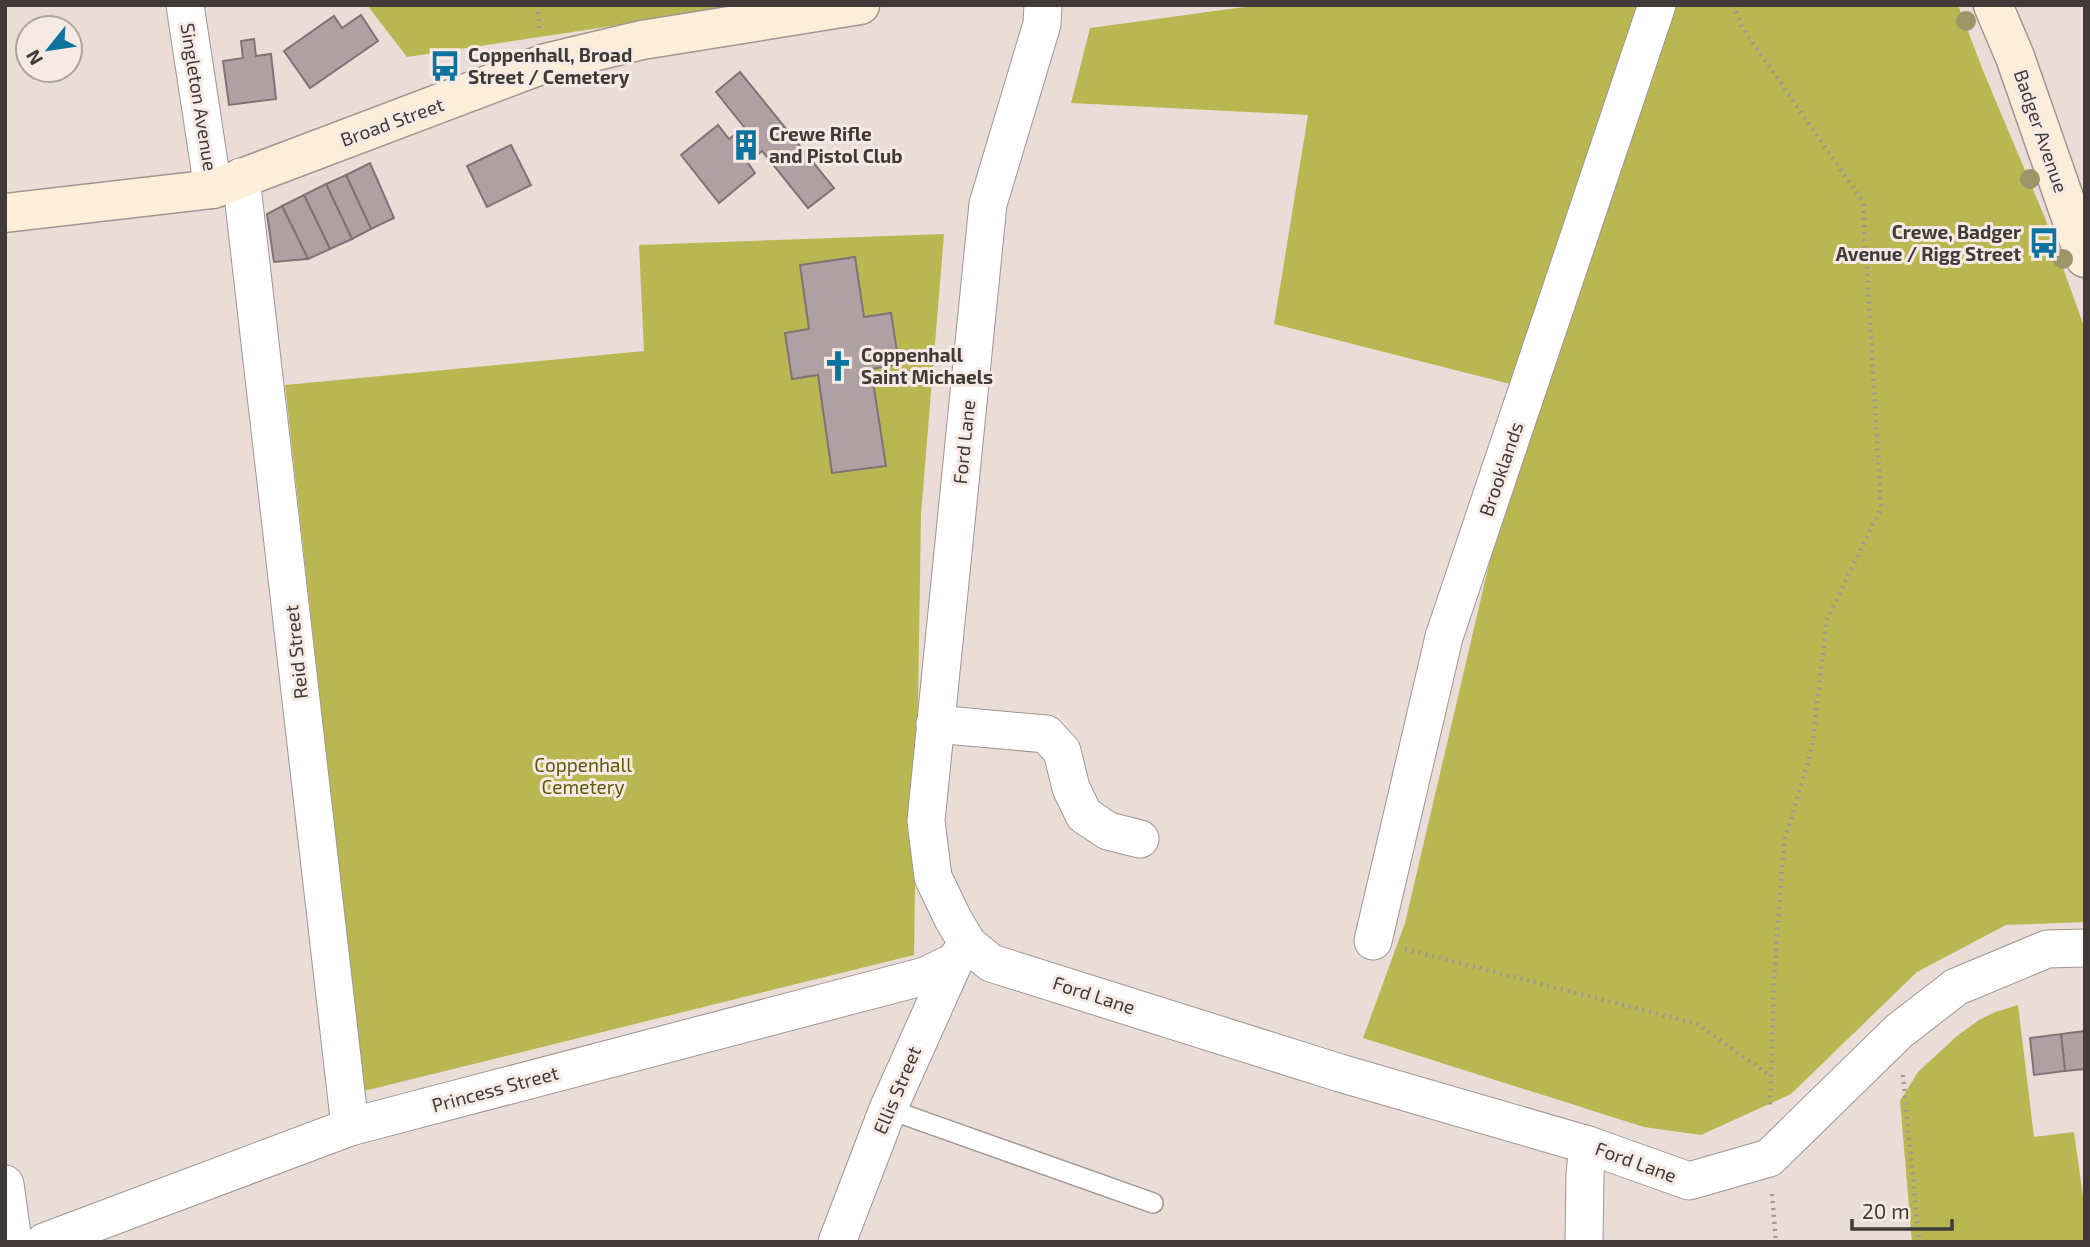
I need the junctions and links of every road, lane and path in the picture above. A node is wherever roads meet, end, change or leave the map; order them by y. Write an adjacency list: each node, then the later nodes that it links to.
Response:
1 (185, 5): 7 (street, Singleton Avenue)
2 (860, 5): 7 (street, Broad Street)
3 (1043, 5): 10 (street, Ford Lane)
4 (1657, 5): 12 (street, Brooklands)
5 (1734, 5): 16 (path)
6 (1993, 5): 9 (street, Badger Avenue)
7 (227, 183): 8 (street, Broad Street); 18 (street, Reid Street)
8 (5, 213)
9 (2085, 258)
10 (935, 724): 11 (street); 14 (street, Ford Lane)
11 (1140, 839)
12 (1373, 941): 16 (path)
13 (2085, 948): 15 (street, Ford Lane)
14 (961, 953): 17 (street, Ellis Street); 18 (street, Princess Street); 19 (street, Ford Lane)
15 (1899, 1031): 20 (street, Ford Lane); 28 (path)
16 (1770, 1076): 20 (path)
17 (888, 1109): 22 (lane); 25 (street, Ellis Street)
18 (350, 1127): 24 (street, Princess Street)
19 (1588, 1145): 20 (street, Ford Lane); 26 (street)
20 (1769, 1158): 27 (path)
21 (5, 1184): 23 (street)
22 (1153, 1203)
23 (13, 1242)
24 (44, 1242)
25 (837, 1242)
26 (1584, 1242)
27 (1776, 1242)
28 (1919, 1242)

